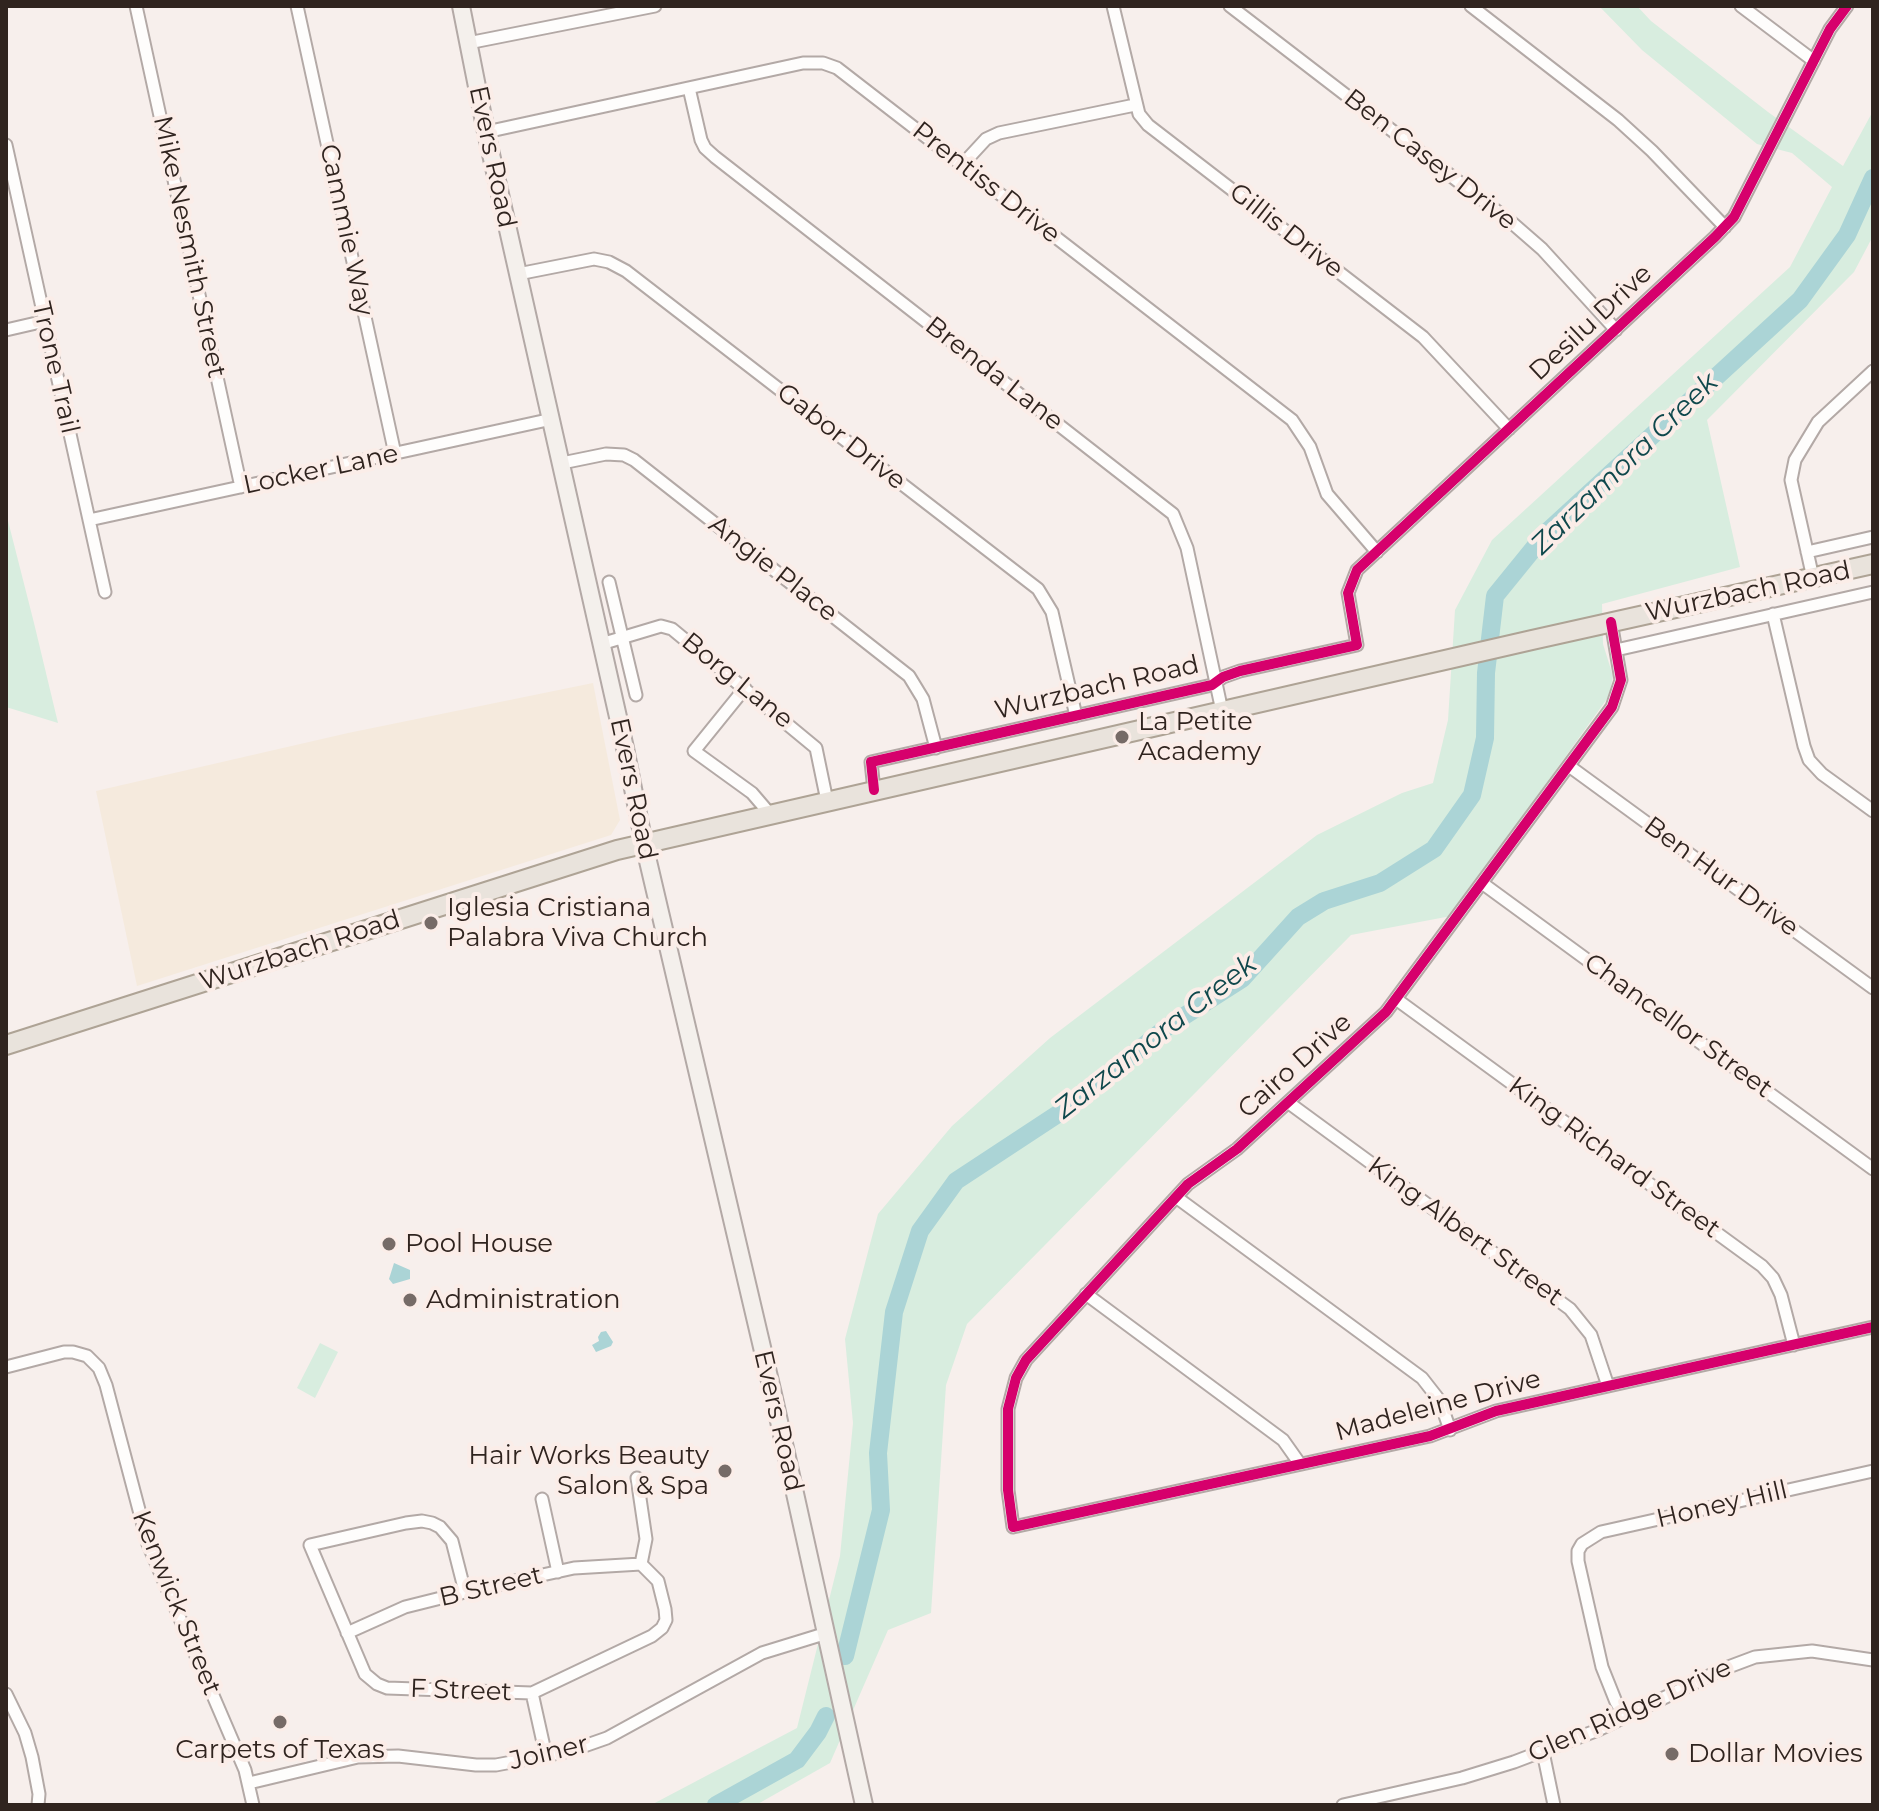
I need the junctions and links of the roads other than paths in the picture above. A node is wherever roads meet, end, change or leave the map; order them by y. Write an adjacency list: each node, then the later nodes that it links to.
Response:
1 (136, 6): 27 (street, Mike Nesmith Street)
2 (297, 6): 25 (street, Cammie Way)
3 (461, 6): 10 (main road, Evers Road)
4 (655, 6): 10 (street)
5 (1113, 6): 13 (street, Gillis Drive)
6 (1230, 6): 21 (street, Ben Casey Drive)
7 (1471, 6): 17 (street)
8 (1741, 6): 11 (street)
9 (1847, 6): 11 (street, Desilu Drive)
10 (468, 43): 14 (main road, Evers Road)
11 (1814, 61): 17 (street, Desilu Drive)
12 (689, 88): 14 (street, Prentiss Drive); 16 (street, Prentiss Drive); 43 (street, Brenda Lane)
13 (1135, 105): 16 (street); 24 (street, Gillis Drive)
14 (486, 132): 18 (main road, Evers Road)
15 (6, 145): 19 (street, Trone Trail)
16 (962, 165): 30 (street, Prentiss Drive)
17 (1725, 227): 21 (street, Desilu Drive)
18 (518, 274): 23 (main road, Evers Road); 47 (street, Gabor Drive)
19 (45, 321): 20 (street); 28 (street, Trone Trail)
20 (6, 330)
21 (1616, 330): 24 (street, Desilu Drive)
22 (1873, 371): 31 (street)
23 (552, 419): 25 (street, Locker Lane); 26 (main road, Evers Road)
24 (1509, 429): 30 (street, Desilu Drive)
25 (395, 454): 27 (street, Locker Lane)
26 (562, 463): 40 (main road, Evers Road); 48 (street, Angie Place)
27 (241, 487): 28 (street, Locker Lane)
28 (89, 520): 35 (street, Trone Trail)
29 (1873, 537): 31 (street)
30 (1377, 552): 41 (street, Desilu Drive)
31 (1807, 552): 33 (street)
32 (1873, 564): 33 (main road, Wurzbach Road)
33 (1813, 578): 38 (main road, Wurzbach Road)
34 (609, 582): 39 (street)
35 (105, 592)
36 (1873, 592): 37 (street)
37 (1773, 614): 42 (street); 52 (street)
38 (1611, 622): 42 (street, Cairo Drive); 46 (main road, Wurzbach Road)
39 (623, 639): 40 (street, Borg Lane); 44 (street, Borg Lane); 45 (street)
40 (601, 644): 54 (main road, Evers Road)
41 (1357, 645): 43 (street, Wurzbach Road)
42 (1616, 650): 49 (street, Cairo Drive)
43 (1215, 684): 46 (street, Brenda Lane); 47 (street, Wurzbach Road)
44 (745, 688): 51 (street, Borg Lane); 53 (street)
45 (636, 695)
46 (1222, 711): 50 (main road, Wurzbach Road)
47 (1076, 716): 48 (street, Wurzbach Road)
48 (936, 748): 50 (street, Wurzbach Road)
49 (1569, 766): 55 (street, Cairo Drive); 56 (street, Ben Hur Drive)
50 (874, 790): 51 (main road, Wurzbach Road)
51 (827, 801): 53 (main road, Wurzbach Road)
52 (1873, 811)
53 (770, 814): 54 (main road, Wurzbach Road)
54 (644, 844): 58 (main road, Wurzbach Road); 77 (main road, Evers Road)
55 (1482, 883): 57 (street, Cairo Drive); 60 (street, Chancellor Street)
56 (1873, 988)
57 (1396, 999): 59 (street, Cairo Drive); 64 (street, King Richard Street)
58 (6, 1045)
59 (1289, 1103): 61 (street, Cairo Drive); 66 (street, King Albert Street)
60 (1873, 1169)
61 (1176, 1197): 62 (street, Cairo Drive); 67 (street)
62 (1086, 1294): 68 (street); 72 (street, Cairo Drive)
63 (1873, 1327): 64 (street, Madeleine Drive)
64 (1794, 1345): 66 (street, Madeleine Drive)
65 (6, 1367): 84 (street, Kenwick Street)
66 (1608, 1386): 67 (street, Madeleine Drive)
67 (1450, 1430): 68 (street, Madeleine Drive)
68 (1300, 1464): 72 (street, Madeleine Drive)
69 (1873, 1471): 81 (street, Honey Hill)
70 (637, 1478): 73 (street)
71 (542, 1499): 74 (street)
72 (1013, 1527)
73 (641, 1564): 74 (street, B Street); 79 (street, F Street)
74 (558, 1572): 75 (street, B Street)
75 (465, 1592): 76 (street, B Street); 76 (street, F Street)
76 (347, 1633): 79 (street, F Street)
77 (827, 1633): 83 (street, Joiner); 87 (main road, Evers Road)
78 (1873, 1660): 81 (street, Glen Ridge Drive)
79 (532, 1693): 83 (street)
80 (6, 1694): 85 (street)
81 (1625, 1717): 82 (street, Glen Ridge Drive)
82 (1543, 1752): 88 (street, Glen Ridge Drive); 89 (street)
83 (546, 1756): 84 (street, Joiner)
84 (249, 1783): 86 (street, Kenwick Street)
85 (38, 1805)
86 (253, 1805)
87 (864, 1805)
88 (1343, 1805)
89 (1554, 1805)

